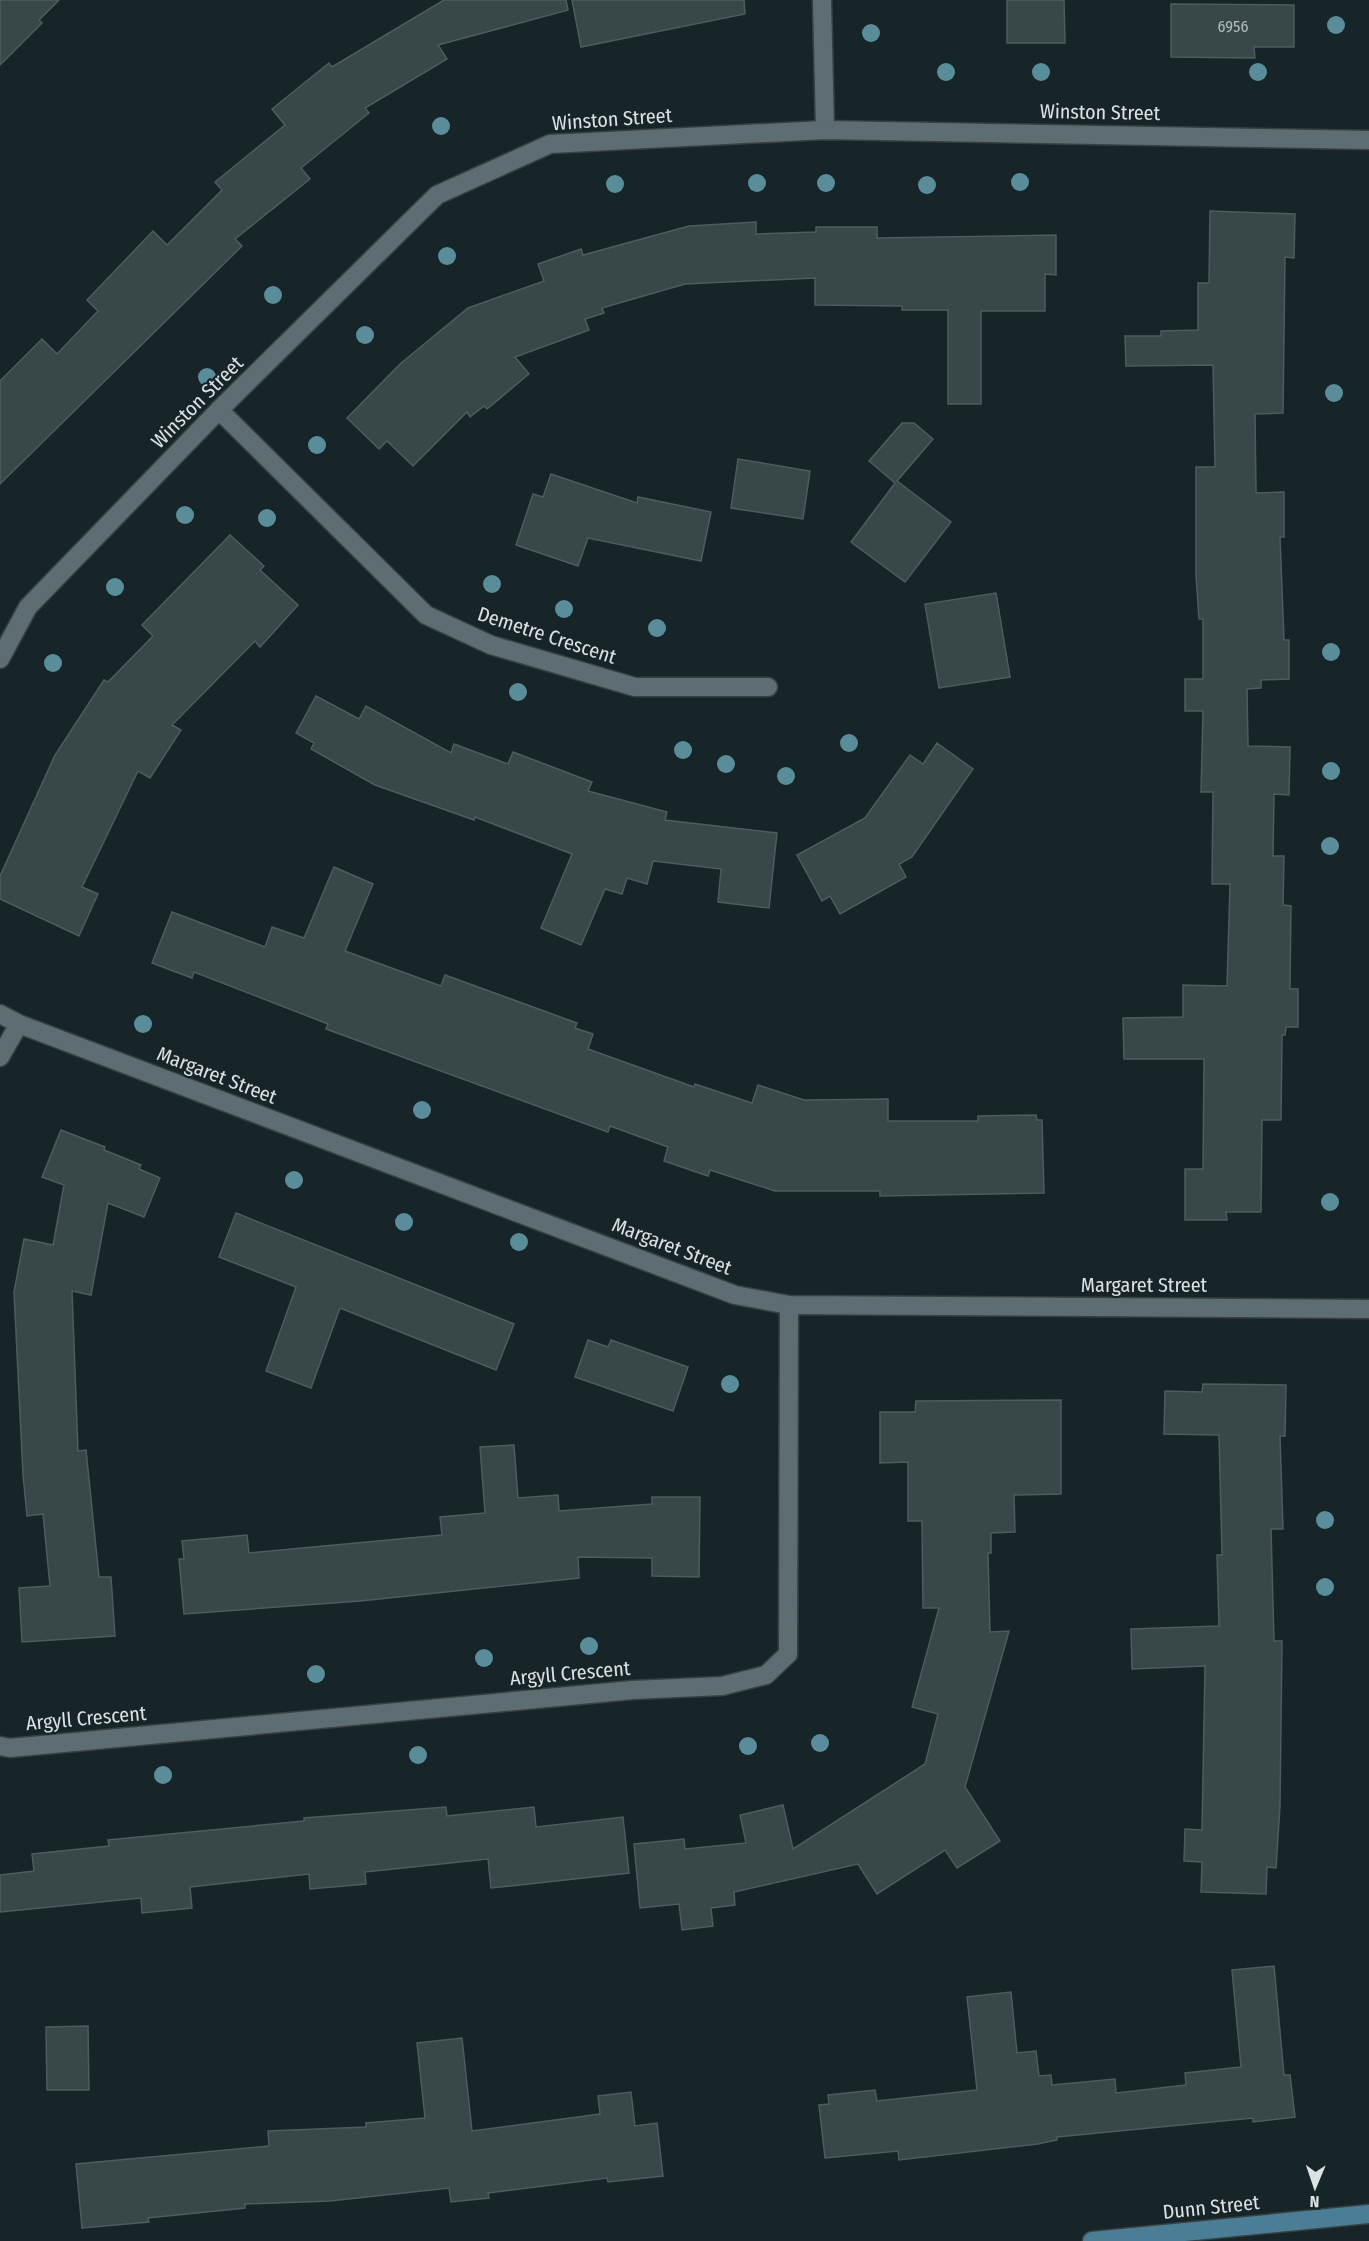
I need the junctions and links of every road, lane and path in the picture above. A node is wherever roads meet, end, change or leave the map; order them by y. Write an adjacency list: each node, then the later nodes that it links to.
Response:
1 (822, 0): 2 (street)
2 (825, 130): 3 (street, Winston Street); 4 (street, Winston Street)
3 (1369, 140)
4 (219, 410): 5 (street, Winston Street); 6 (street, Demetre Crescent)
5 (0, 659)
6 (768, 687)
7 (0, 1014): 8 (street, Margaret Street)
8 (19, 1024): 9 (street); 10 (street, Margaret Street)
9 (0, 1057)
10 (789, 1305): 11 (street, Margaret Street); 12 (street, Argyll Crescent)
11 (1369, 1309)
12 (0, 1746)
13 (1369, 2214): 14 (street, Dunn Street)
14 (1092, 2241)

